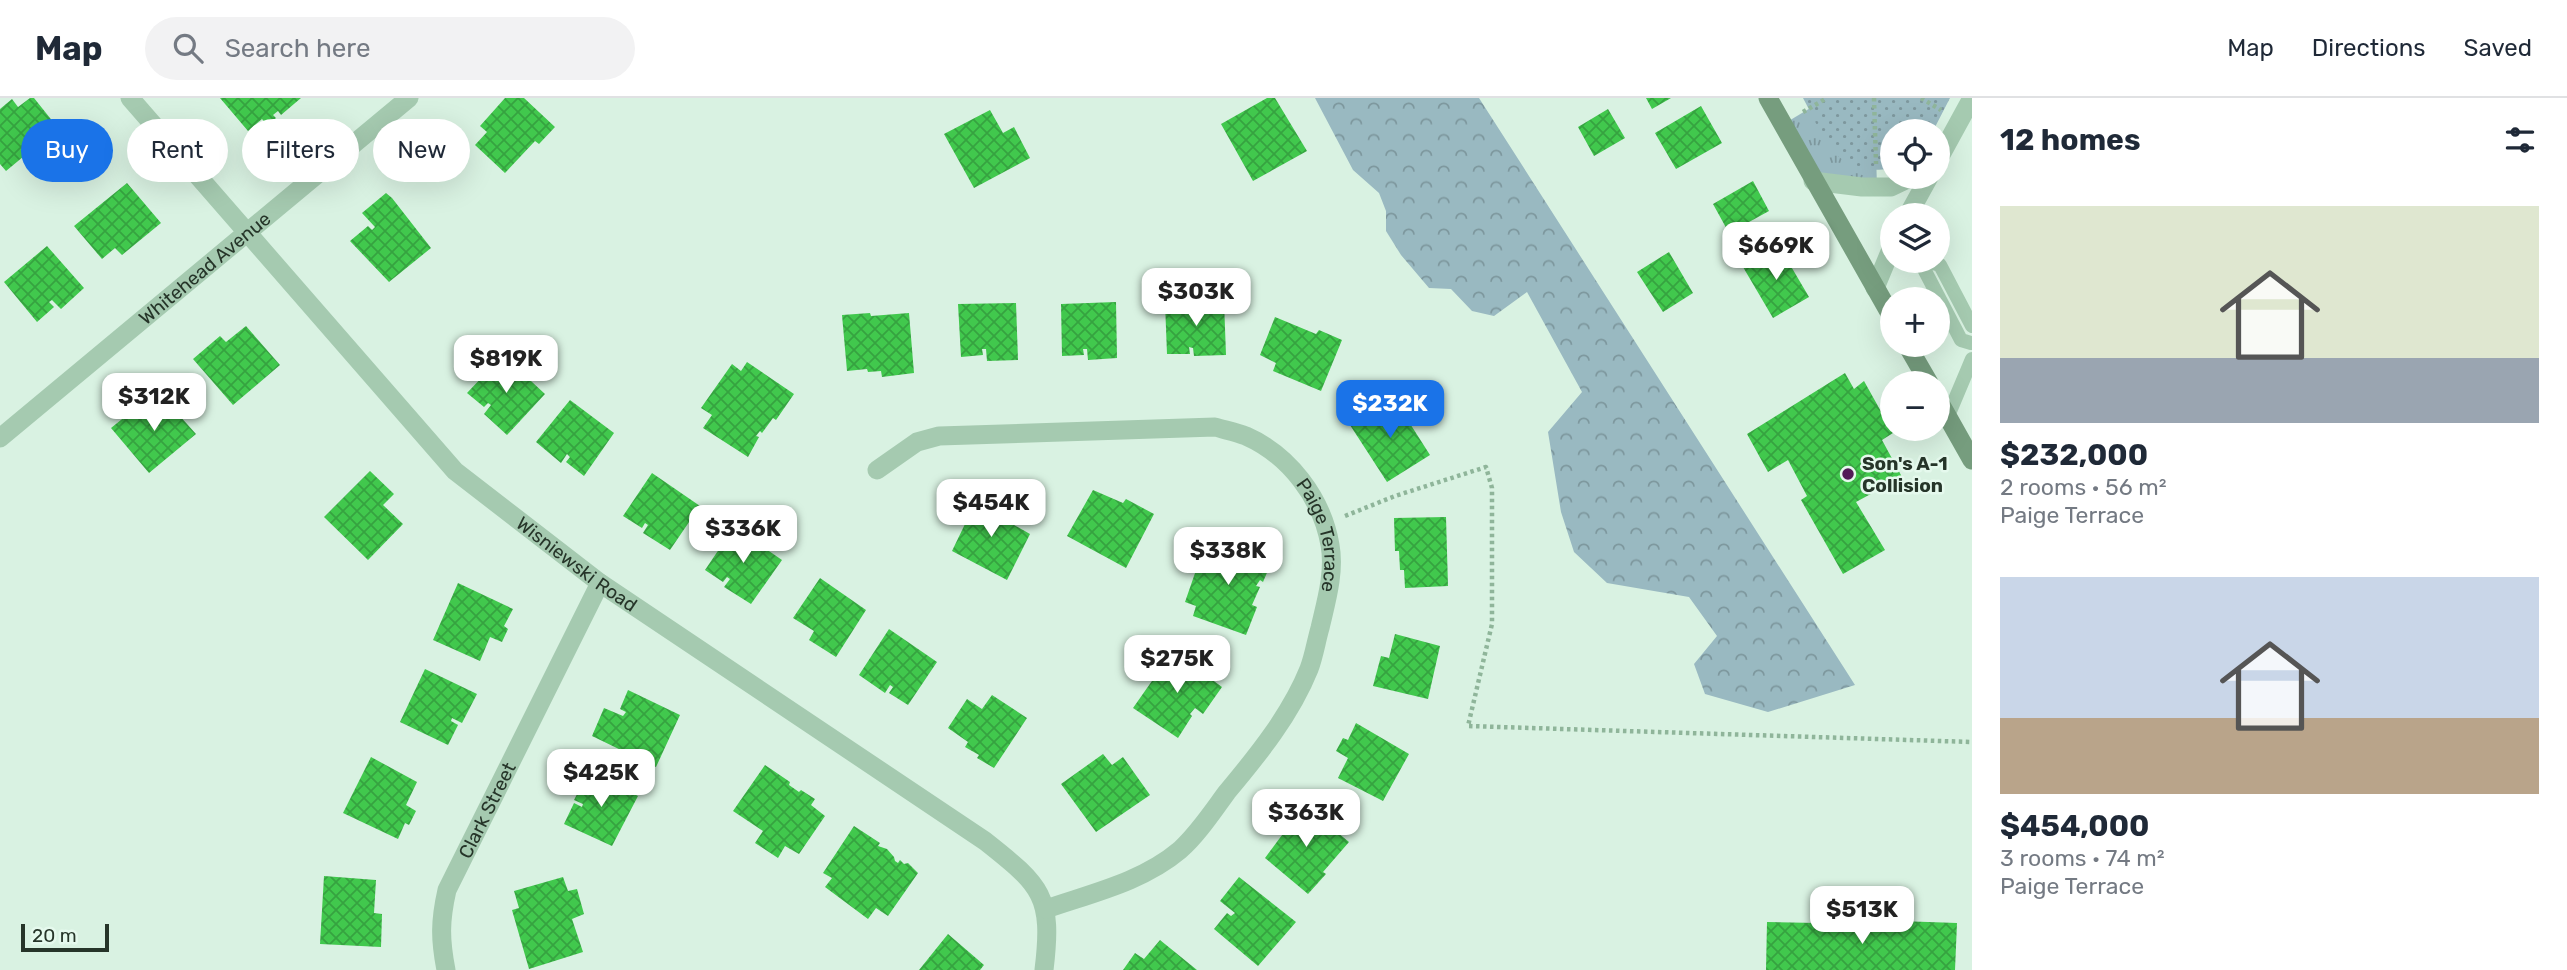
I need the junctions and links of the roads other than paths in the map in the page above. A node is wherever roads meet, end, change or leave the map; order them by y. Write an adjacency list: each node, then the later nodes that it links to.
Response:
1 (130, 98): 8 (street, Wisniewski Road)
2 (409, 98): 8 (street, Whitehead Avenue)
3 (1768, 98): 6 (main road)
4 (1972, 98): 5 (street)
5 (1950, 138)
6 (1813, 181): 7 (street); 12 (main road)
7 (1880, 187)
8 (248, 233): 19 (street, Whitehead Avenue); 22 (street, Wisniewski Road)
9 (1881, 273): 12 (street)
10 (1926, 273): 15 (lane)
11 (1944, 273): 14 (lane)
12 (1875, 288): 13 (main road)
13 (1880, 297)
14 (1972, 326)
15 (1972, 344)
16 (1972, 359): 17 (lane)
17 (1950, 411)
18 (1950, 420): 20 (main road)
19 (0, 438)
20 (1972, 460)
21 (877, 470): 23 (street, Paige Terrace)
22 (600, 583): 23 (street, Wisniewski Road); 24 (street, Clark Street)
23 (1046, 909): 25 (street, Wisniewski Road)
24 (446, 970)
25 (1044, 970)

